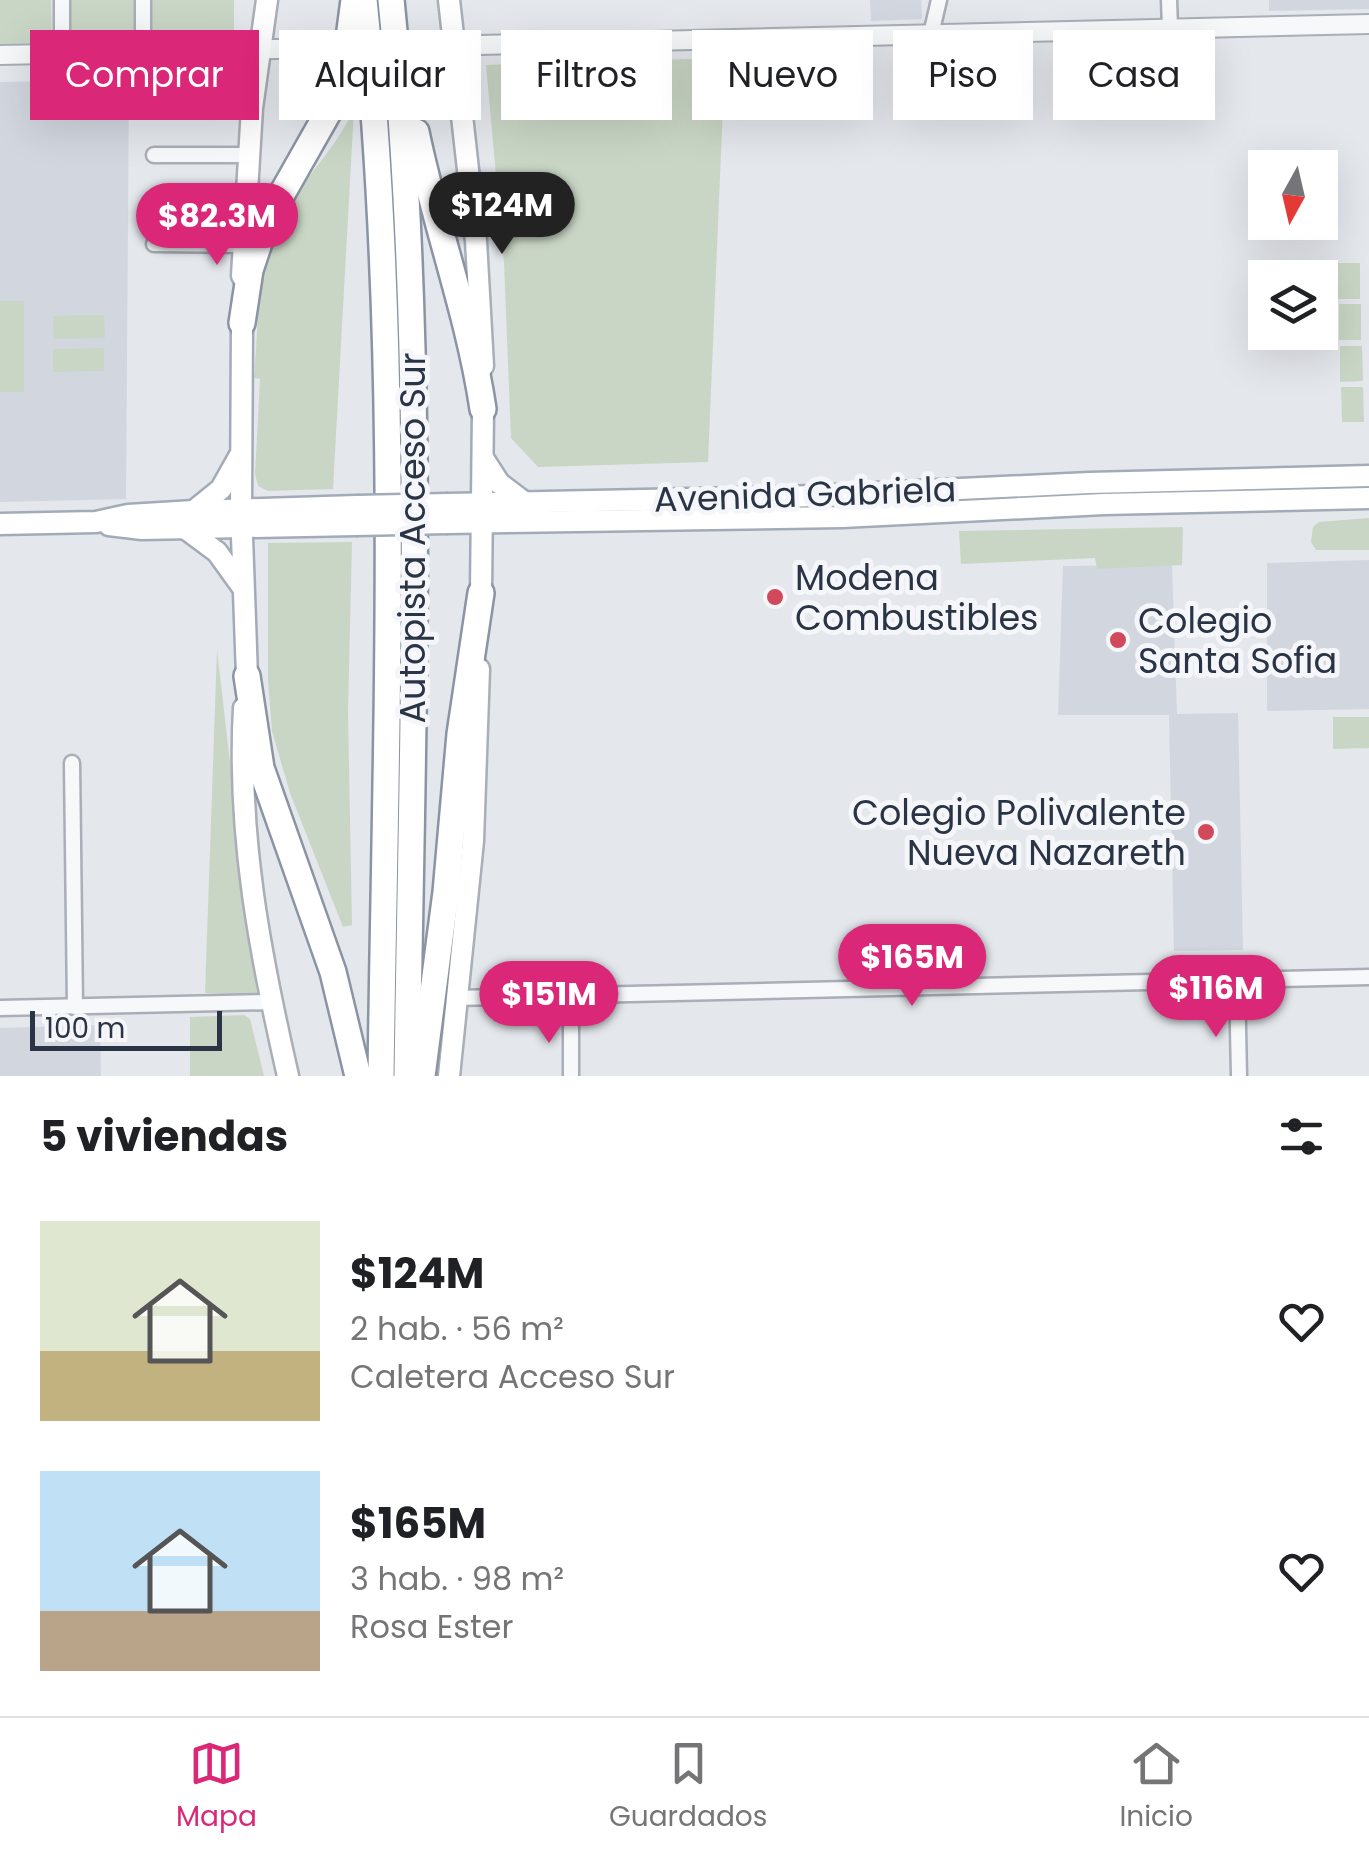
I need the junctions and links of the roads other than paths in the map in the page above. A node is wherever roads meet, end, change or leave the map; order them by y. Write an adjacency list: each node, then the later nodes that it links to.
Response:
1 (62, 0): 12 (street)
2 (143, 0): 13 (street)
3 (267, 0): 18 (main road)
4 (354, 0): 28 (highway)
5 (364, 0): 53 (highway, Autopista Acceso Sur)
6 (449, 0): 14 (main road)
7 (941, 0): 15 (street)
8 (1169, 0): 11 (street)
9 (392, 11): 29 (highway); 54 (highway, Autopista Acceso Sur)
10 (1369, 24): 11 (street)
11 (1170, 28): 16 (street)
12 (62, 30)
13 (143, 30)
14 (452, 30)
15 (939, 30)
16 (1033, 32)
17 (893, 35): 19 (street)
18 (259, 44)
19 (481, 45)
20 (0, 54): 21 (street)
21 (30, 54)
22 (251, 120): 25 (main road)
23 (462, 120): 29 (main road)
24 (154, 155): 25 (street)
25 (248, 155): 27 (main road)
26 (154, 244): 27 (street)
27 (243, 245): 28 (main road)
28 (242, 323): 30 (main road)
29 (482, 409): 31 (main road)
30 (241, 450): 36 (main road); 37 (main road)
31 (483, 458): 34 (main road); 35 (main road)
32 (1369, 476): 34 (main road, Avenida Gabriela)
33 (1369, 498): 34 (main road, Avenida Gabriela)
34 (522, 512): 35 (main road, Avenida Gabriela); 39 (main road)
35 (483, 513): 36 (main road, Avenida Gabriela, bridge); 39 (main road)
36 (241, 518): 37 (main road, Avenida Gabriela); 40 (main road)
37 (190, 520): 38 (main road, Avenida Gabriela); 40 (main road)
38 (0, 524)
39 (482, 566): 41 (main road)
40 (244, 588): 42 (main road)
41 (481, 594): 47 (main road); 55 (highway)
42 (248, 676): 48 (main road); 52 (highway)
43 (72, 763): 49 (street)
44 (1369, 977): 45 (street)
45 (1237, 980): 46 (street); 58 (street)
46 (571, 995): 47 (street); 57 (street)
47 (455, 998): 56 (main road)
48 (271, 1002): 49 (street); 51 (main road)
49 (75, 1006): 50 (street)
50 (0, 1008)
51 (288, 1076)
52 (358, 1076)
53 (381, 1076)
54 (407, 1076)
55 (422, 1076)
56 (450, 1076)
57 (571, 1076)
58 (1239, 1076)

